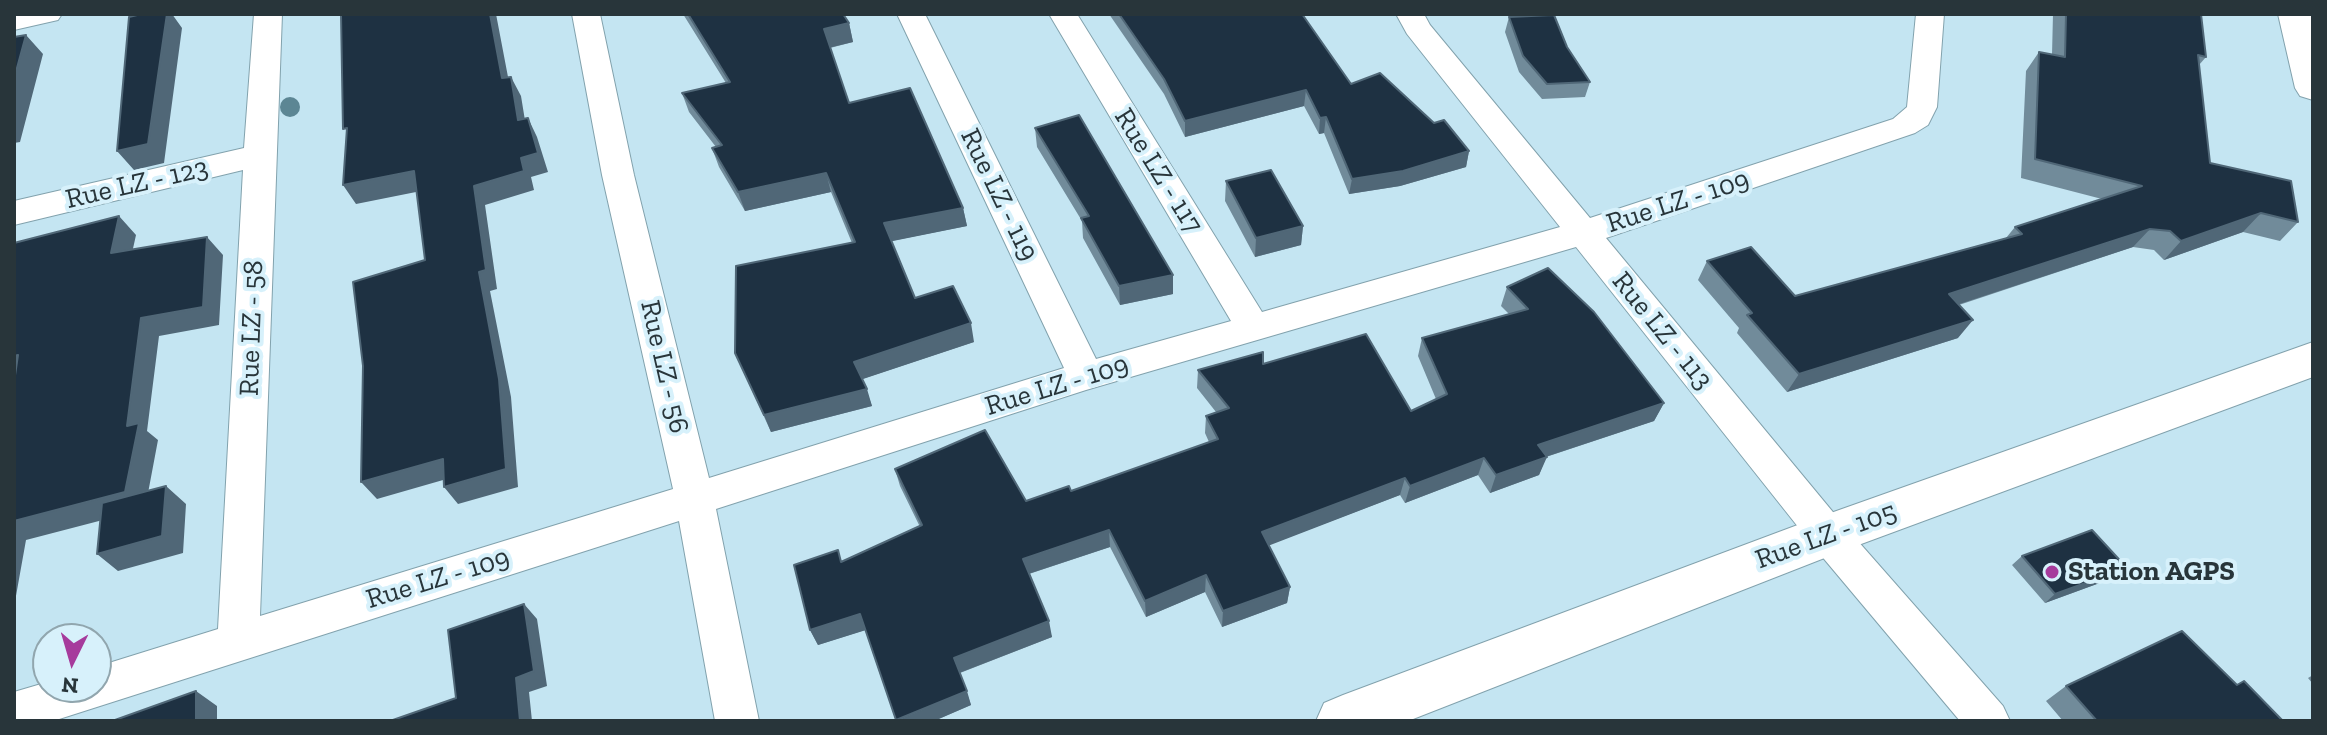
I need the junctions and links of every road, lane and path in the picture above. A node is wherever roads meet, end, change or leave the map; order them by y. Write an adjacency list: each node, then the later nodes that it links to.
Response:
1 (48, 14): 9 (street)
2 (268, 14): 11 (street, Rue LZ - 58)
3 (586, 14): 17 (street, Rue LZ - 56)
4 (911, 14): 16 (street, Rue LZ - 119)
5 (1063, 14): 14 (street, Rue LZ - 117)
6 (1410, 14): 13 (street, Rue LZ - 113)
7 (1930, 14): 13 (street, Rue LZ - 109)
8 (2295, 14): 10 (main road)
9 (14, 21)
10 (2312, 83)
11 (259, 155): 12 (street, Rue LZ - 123); 19 (street, Rue LZ - 58)
12 (14, 213)
13 (1583, 233): 14 (street, Rue LZ - 109); 18 (street, Rue LZ - 113)
14 (1254, 328): 16 (street, Rue LZ - 109)
15 (2313, 359): 18 (main road, Rue LZ - 105)
16 (1086, 376): 17 (street, Rue LZ - 109)
17 (695, 499): 19 (street, Rue LZ - 109); 23 (street, Rue LZ - 56)
18 (1828, 535): 24 (main road, Rue LZ - 105); 25 (street, Rue LZ - 113)
19 (238, 641): 20 (street, Rue LZ - 109)
20 (112, 682)
21 (45, 703): 22 (street, Rue LZ - 109)
22 (14, 713)
23 (737, 721)
24 (1343, 721)
25 (1988, 721)

